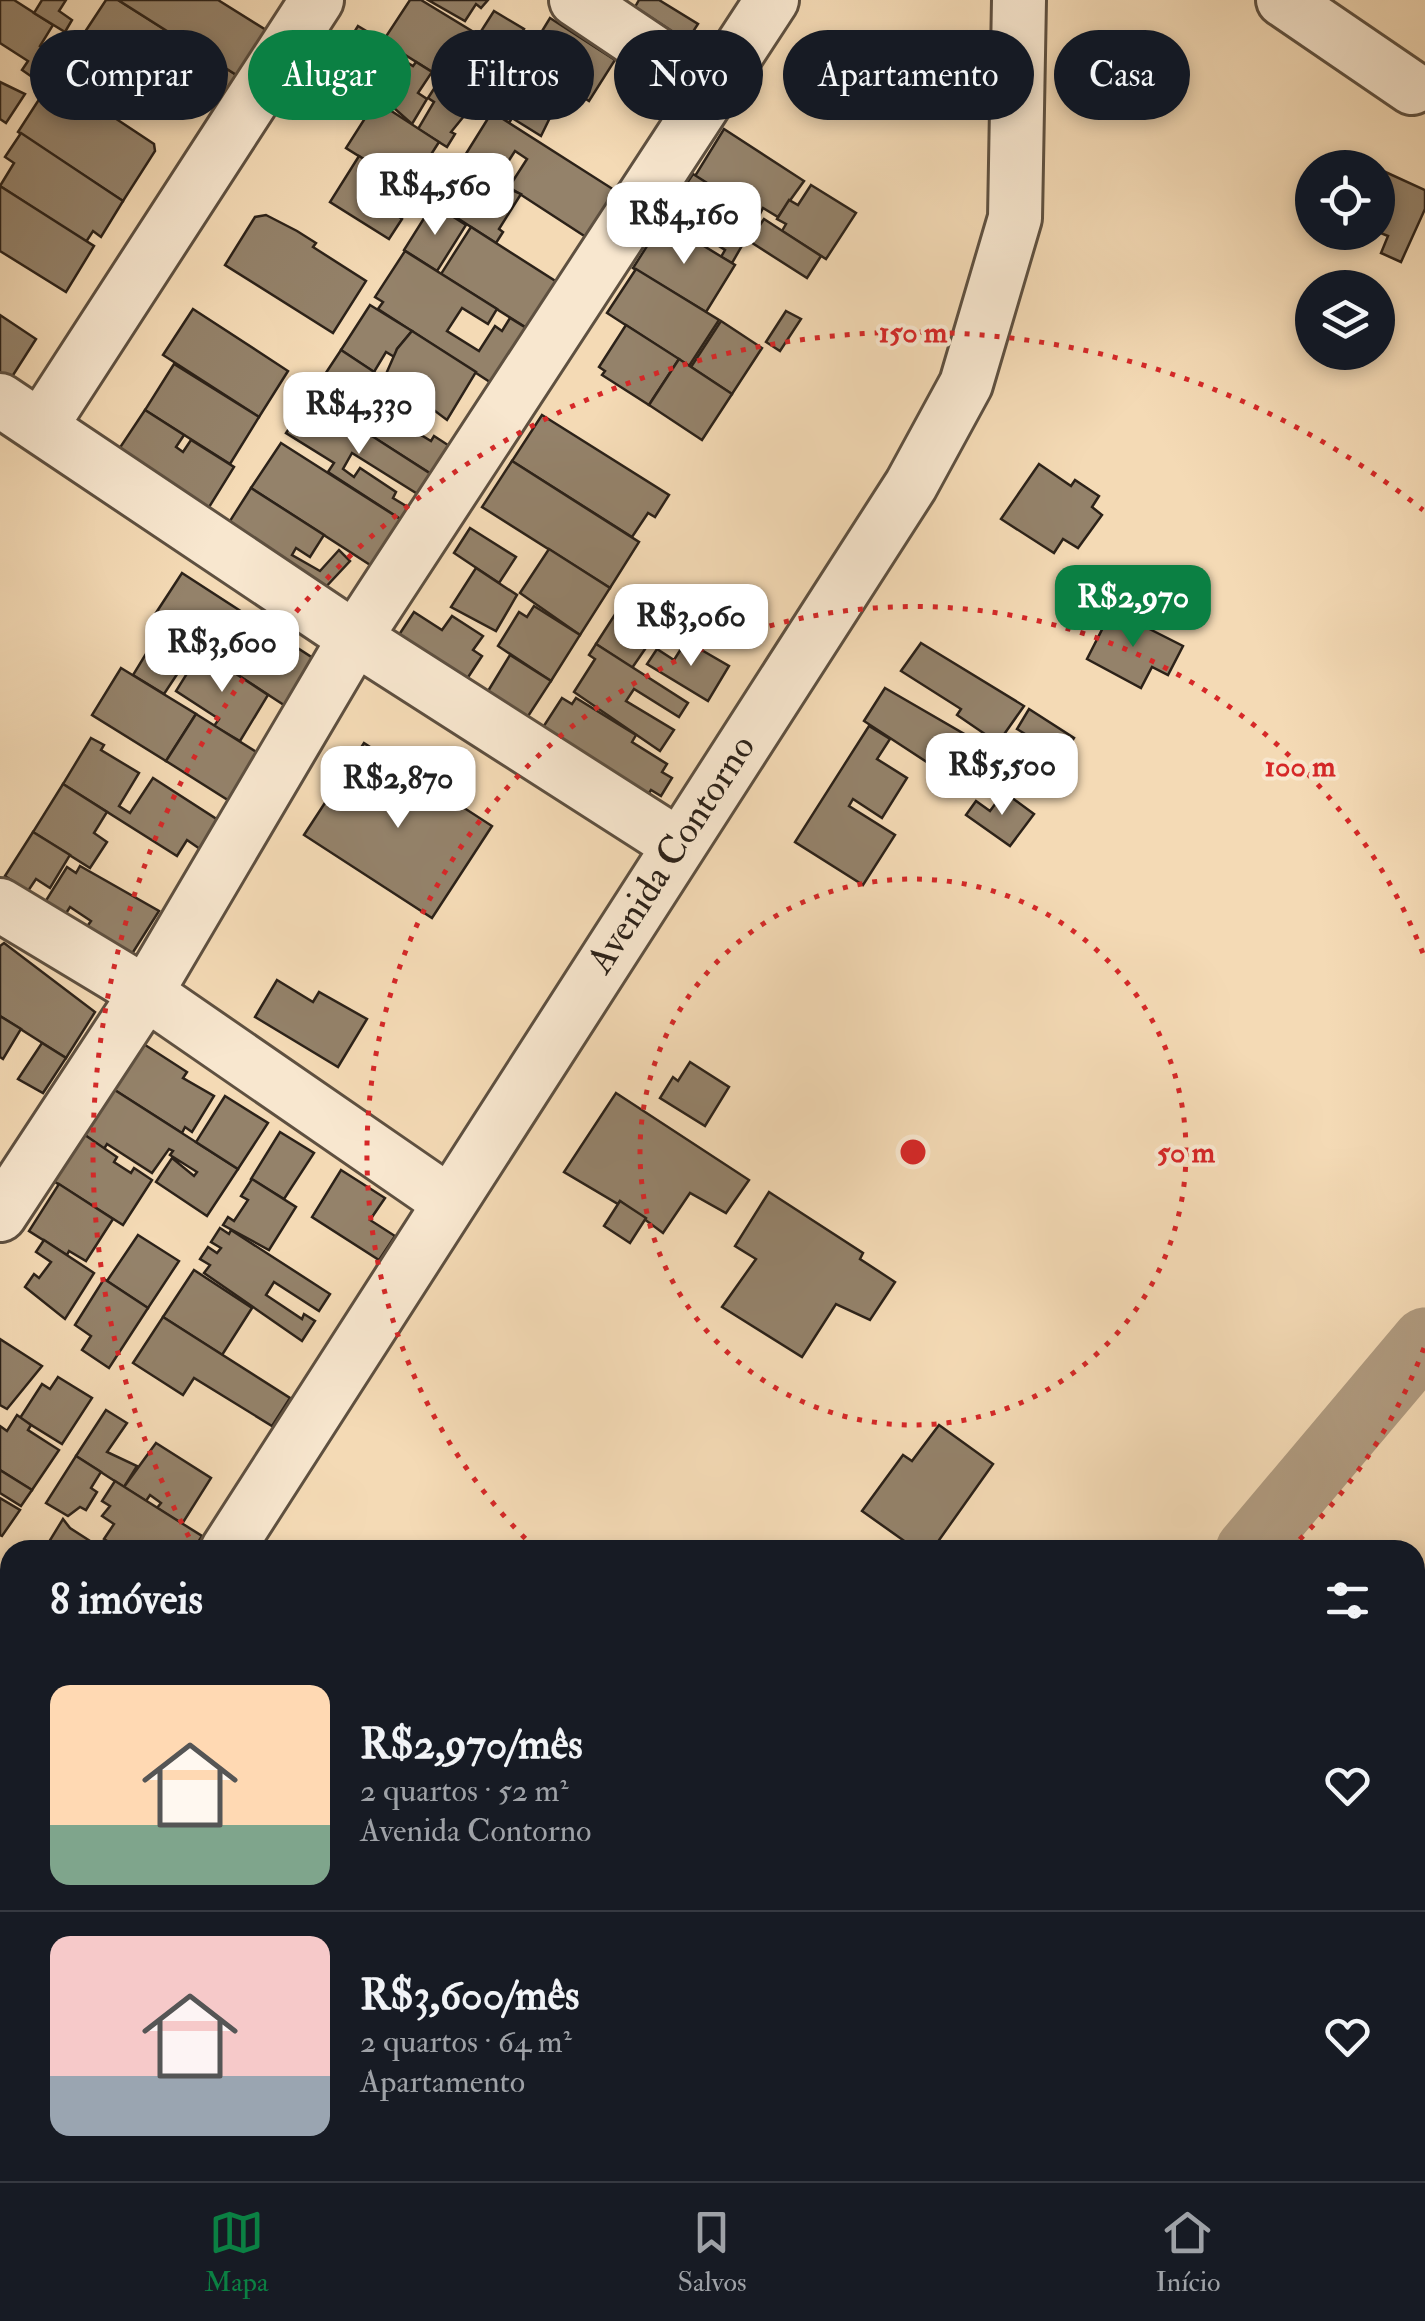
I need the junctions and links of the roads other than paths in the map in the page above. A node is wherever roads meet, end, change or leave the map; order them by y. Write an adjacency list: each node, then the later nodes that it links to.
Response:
1 (318, 0): 10 (street)
2 (576, 0): 6 (street)
3 (772, 0): 7 (street)
4 (1019, 0): 12 (street, Avenida Contorno)
5 (1283, 0): 8 (street)
6 (621, 30)
7 (751, 30)
8 (1412, 88)
9 (691, 120): 11 (street)
10 (21, 413): 11 (street)
11 (355, 638): 12 (street); 14 (street)
12 (677, 844): 15 (street, Avenida Contorno)
13 (0, 904): 14 (street)
14 (146, 993): 15 (street); 16 (street)
15 (449, 1202): 17 (street, Avenida Contorno)
16 (0, 1215)
17 (233, 1540)

